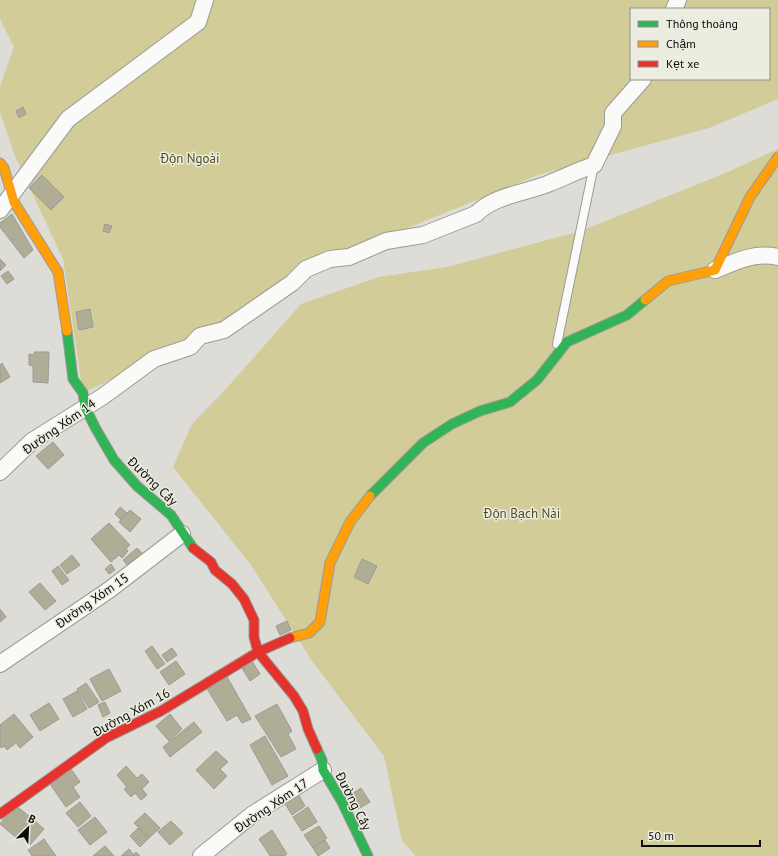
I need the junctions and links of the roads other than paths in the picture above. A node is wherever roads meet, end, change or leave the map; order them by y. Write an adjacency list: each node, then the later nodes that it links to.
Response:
1 (205, 0): 7 (street)
2 (642, 80): 5 (street)
3 (778, 157): 9 (street)
4 (0, 163): 6 (street, Đường Cấy)
5 (594, 165): 10 (lane); 11 (street, Đường Xóm 14)
6 (14, 202): 7 (street); 11 (street, Đường Cấy)
7 (0, 211)
8 (778, 257): 9 (street)
9 (715, 270): 10 (street, Đường Xóm 16)
10 (555, 354): 14 (street, Đường Xóm 16)
11 (85, 407): 12 (street, Đường Xóm 14); 13 (street, Đường Cấy)
12 (0, 472)
13 (182, 534): 14 (street, Đường Cấy); 15 (street, Đường Xóm 15)
14 (258, 652): 16 (street, Đường Cấy); 17 (street, Đường Xóm 16)
15 (0, 664)
16 (323, 770): 18 (street, Đường Xóm 17); 19 (street, Đường Cấy)
17 (0, 814)
18 (201, 856)
19 (368, 856)

